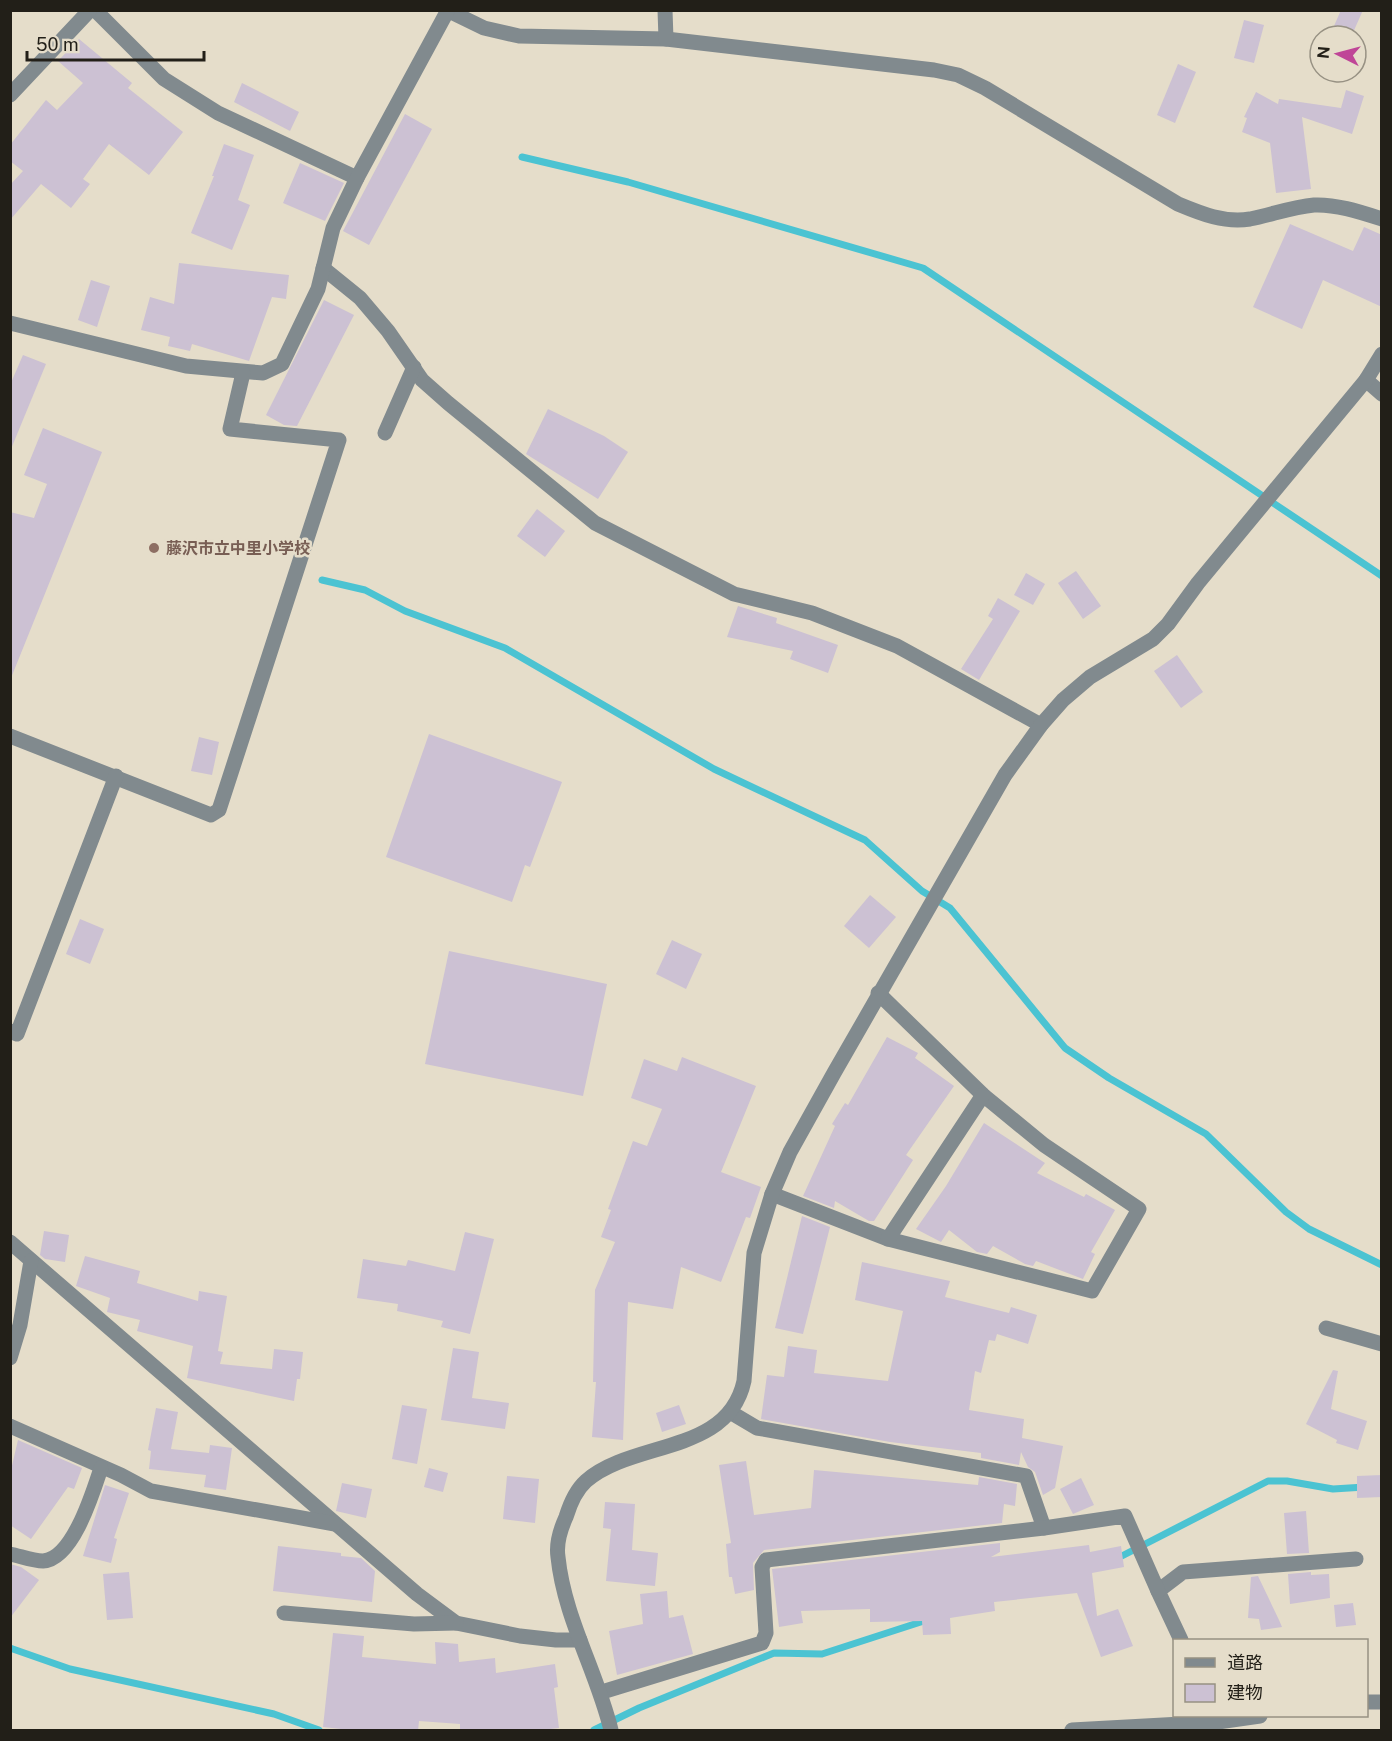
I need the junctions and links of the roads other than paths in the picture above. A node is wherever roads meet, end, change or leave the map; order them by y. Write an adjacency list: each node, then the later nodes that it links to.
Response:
1 (90, 10): 6 (street)
2 (95, 10): 7 (street)
3 (665, 10): 5 (street)
4 (448, 11): 5 (street); 7 (street)
5 (666, 39): 8 (street)
6 (10, 95)
7 (357, 178): 9 (street)
8 (1382, 219)
9 (323, 268): 12 (street); 13 (street)
10 (10, 323): 13 (street)
11 (1382, 354): 14 (street)
12 (414, 367): 16 (street); 17 (street)
13 (243, 373): 19 (street)
14 (1366, 380): 15 (street); 17 (street)
15 (1382, 394)
16 (385, 433)
17 (1041, 725): 20 (street)
18 (10, 736): 19 (street)
19 (116, 776): 21 (street)
20 (878, 993): 22 (street); 23 (street)
21 (10, 1031)
22 (983, 1095): 24 (street); 24 (street)
23 (772, 1194): 24 (street); 30 (street)
24 (888, 1239)
25 (10, 1242): 26 (street)
26 (31, 1261): 29 (street); 33 (street)
27 (1326, 1328): 28 (street)
28 (1382, 1344)
29 (10, 1358)
30 (730, 1412): 34 (street); 41 (street)
31 (10, 1426): 32 (street)
32 (101, 1468): 33 (street); 35 (street)
33 (336, 1525): 39 (street)
34 (1044, 1528): 37 (street); 42 (street)
35 (10, 1554)
36 (1356, 1559): 37 (street)
37 (1158, 1591): 40 (street)
38 (284, 1613): 39 (street)
39 (456, 1623): 41 (street)
40 (1180, 1639)
41 (580, 1640): 42 (street)
42 (602, 1692): 45 (street)
43 (1245, 1717): 44 (street)
44 (1216, 1719): 46 (street)
45 (610, 1725)
46 (1072, 1731)

